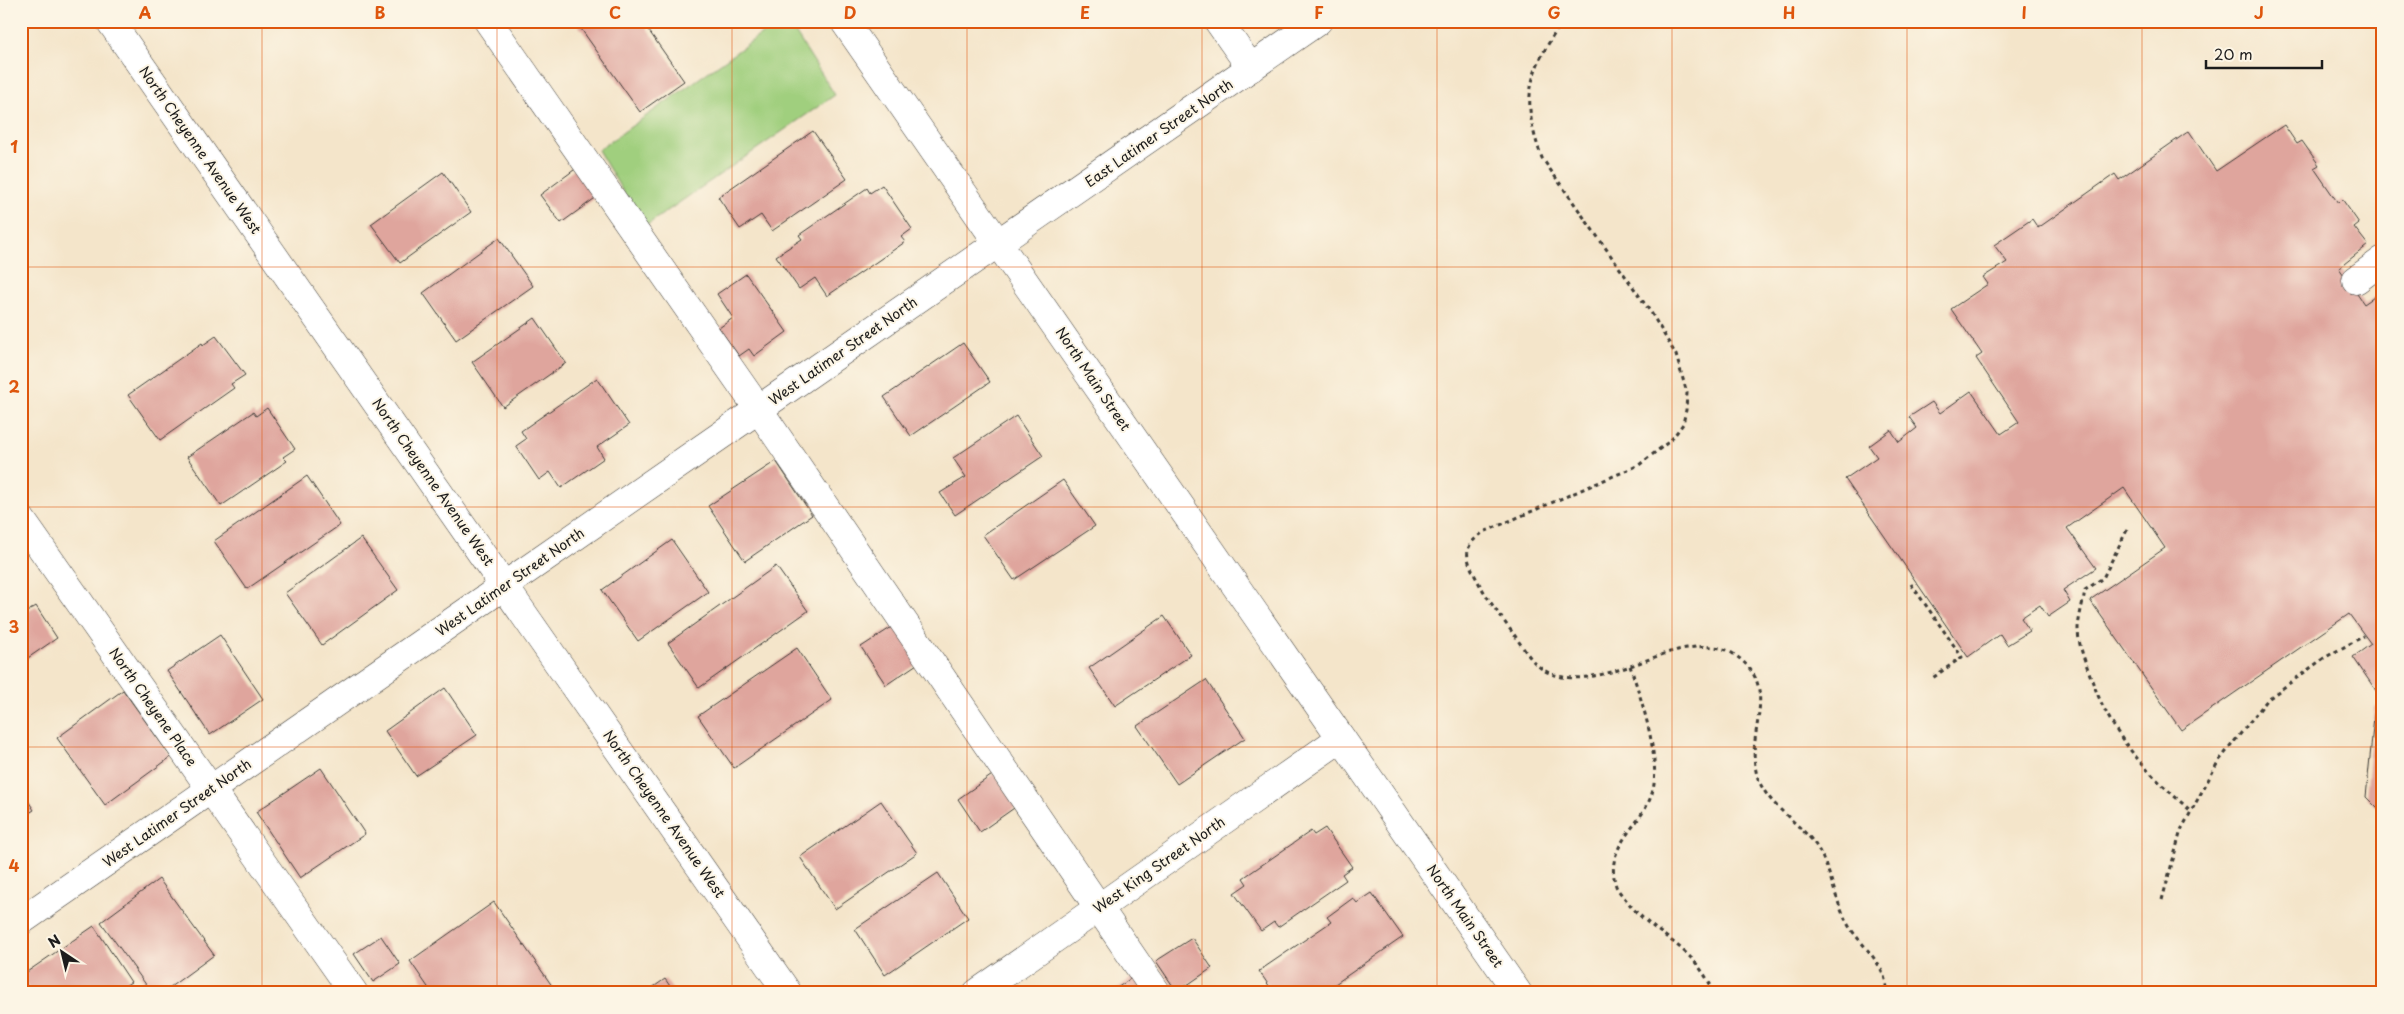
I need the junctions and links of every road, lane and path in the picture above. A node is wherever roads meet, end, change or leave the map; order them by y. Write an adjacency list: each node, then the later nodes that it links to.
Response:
1 (110, 21): 15 (street, North Cheyenne Avenue West)
2 (488, 21): 11 (street)
3 (844, 21): 8 (street, North Main Street)
4 (1218, 21): 7 (street)
5 (1318, 21): 7 (street, East Latimer Street North)
6 (1563, 21): 17 (path)
7 (1251, 68): 8 (street, East Latimer Street North)
8 (1000, 243): 11 (street, West Latimer Street North); 19 (street, North Main Street)
9 (2383, 260): 10 (street)
10 (2356, 280)
11 (759, 410): 15 (street, West Latimer Street North); 23 (street)
12 (21, 519): 20 (street, North Cheyene Place)
13 (2127, 530): 21 (path)
14 (1911, 584): 18 (path)
15 (505, 586): 20 (street, West Latimer Street North); 26 (street, North Cheyenne Avenue West)
16 (2364, 636): 21 (path)
17 (1630, 666): 30 (path); 31 (path)
18 (1931, 679)
19 (1341, 738): 23 (street, West King Street North); 29 (street, North Main Street)
20 (211, 789): 24 (street, West Latimer Street North); 25 (street, North Cheyene Place)
21 (2191, 812): 22 (path)
22 (2162, 900)
23 (1098, 907): 27 (street, West King Street North); 28 (street)
24 (21, 921)
25 (354, 993)
26 (788, 993)
27 (977, 993)
28 (1157, 993)
29 (1518, 993)
30 (1715, 993)
31 (1886, 993)

